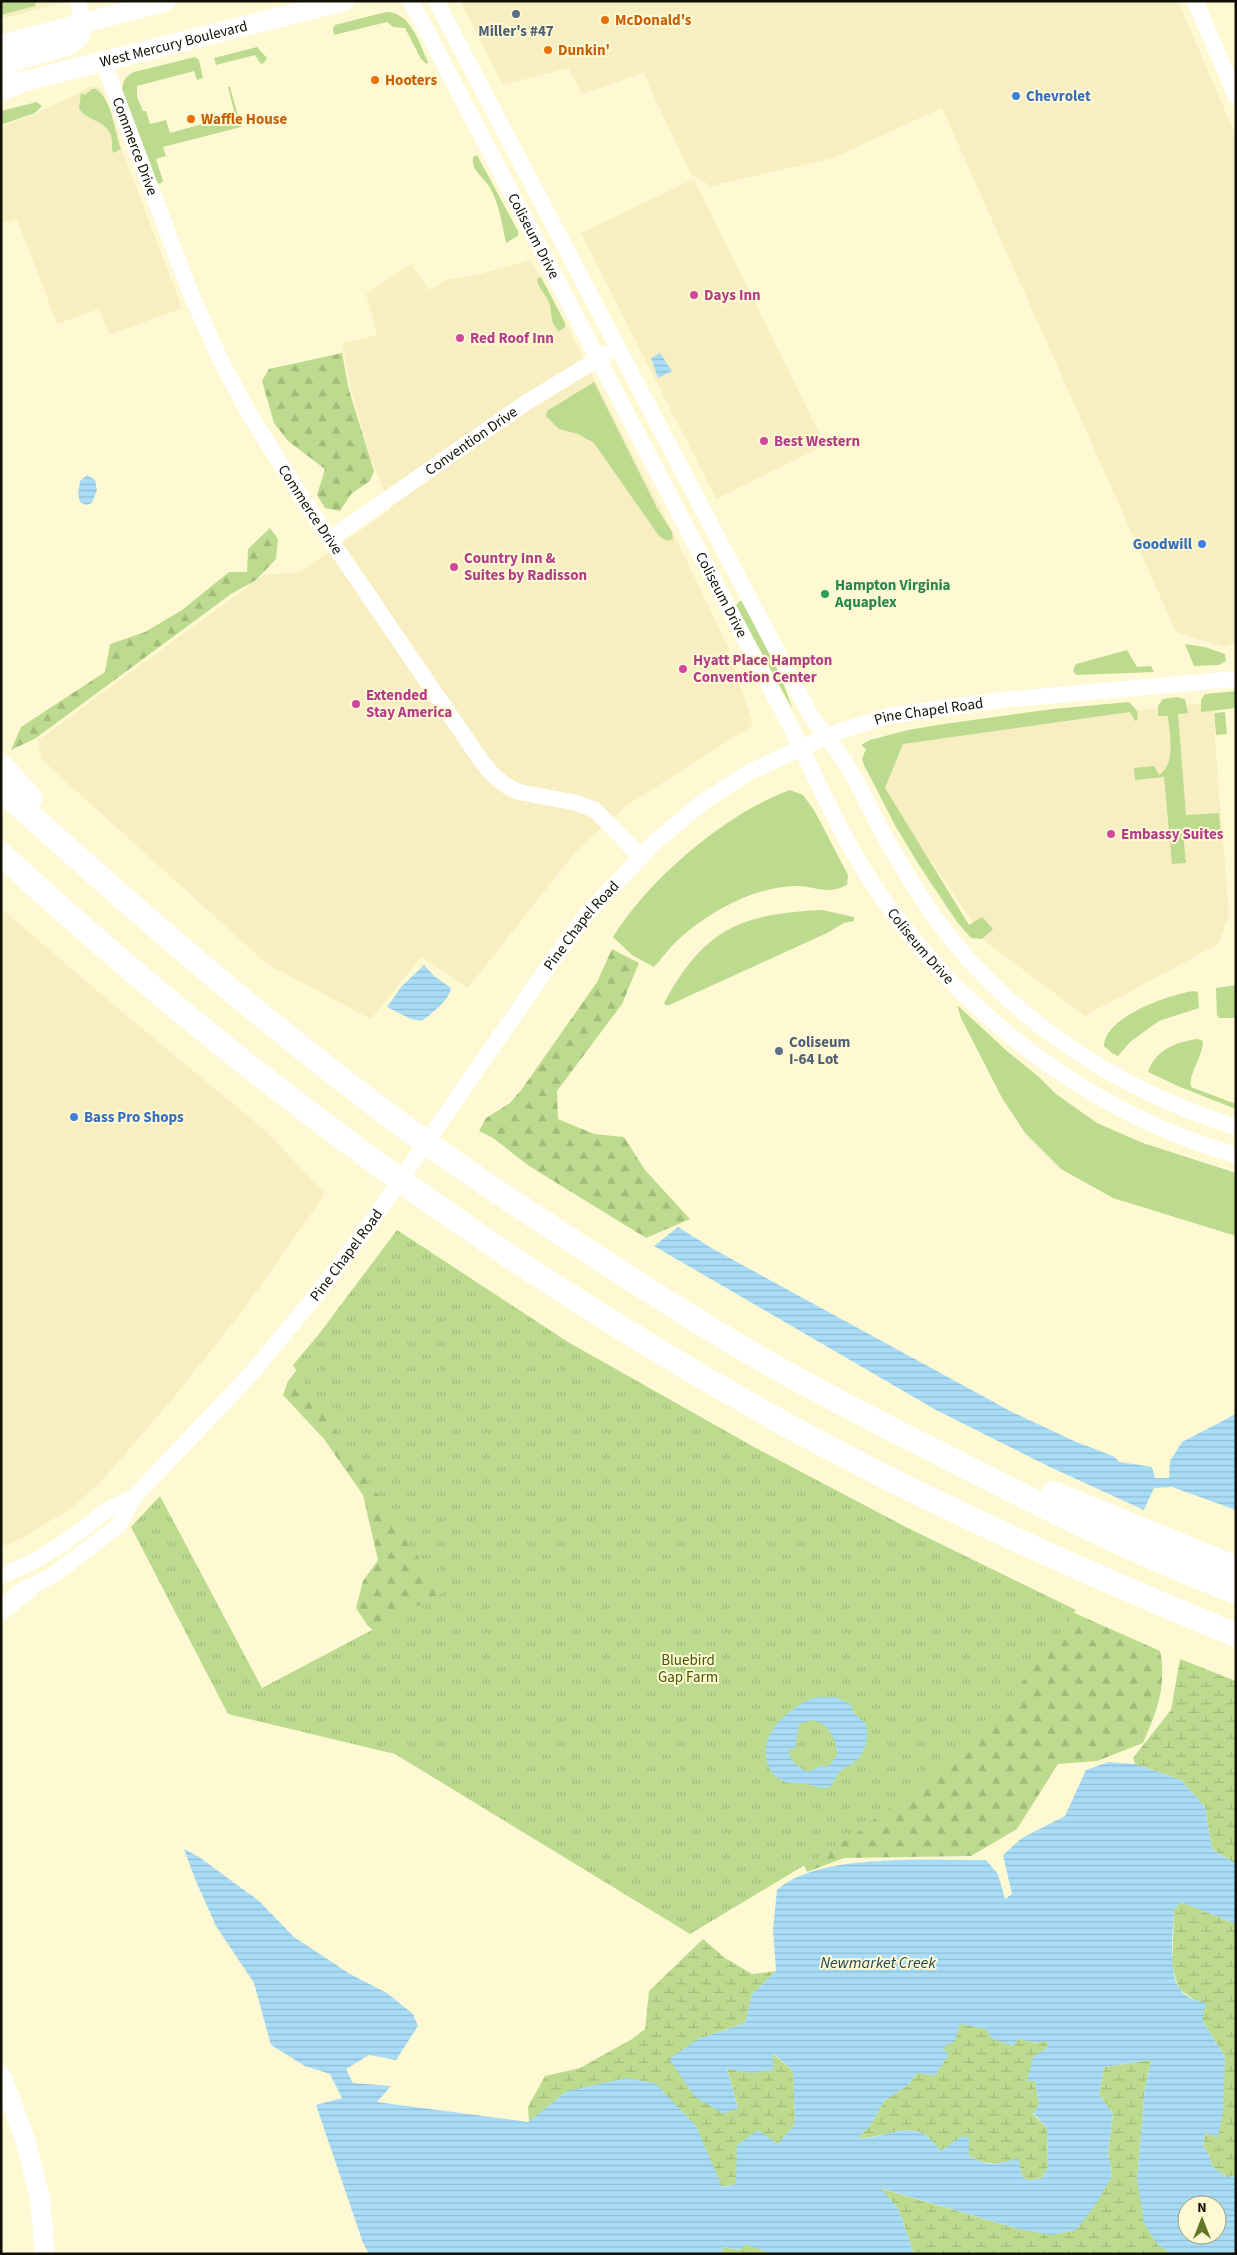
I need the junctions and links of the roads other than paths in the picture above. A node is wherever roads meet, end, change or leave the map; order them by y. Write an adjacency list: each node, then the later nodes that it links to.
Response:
1 (78, 1): 7 (street)
2 (166, 1): 7 (main road)
3 (344, 1): 9 (main road, West Mercury Boulevard)
4 (410, 1): 14 (street, Coliseum Drive)
5 (436, 1): 13 (street, Coliseum Drive)
6 (1195, 1): 12 (street)
7 (83, 22): 8 (main road); 10 (main road)
8 (1, 45)
9 (102, 61): 11 (main road, West Mercury Boulevard); 15 (street, Commerce Drive)
10 (1, 64)
11 (6, 86)
12 (1236, 96)
13 (617, 348): 14 (street, Convention Drive); 17 (street, Coliseum Drive)
14 (598, 359): 15 (street, Convention Drive); 18 (street, Coliseum Drive)
15 (330, 539): 22 (street, Commerce Drive)
16 (1236, 679): 17 (street, Pine Chapel Road)
17 (826, 737): 18 (street, Pine Chapel Road); 24 (street, Coliseum Drive)
18 (801, 748): 22 (street, Pine Chapel Road); 25 (street, Coliseum Drive)
19 (1, 766): 23 (highway)
20 (1, 789): 23 (highway)
21 (1, 854): 34 (highway)
22 (640, 856): 27 (street, Pine Chapel Road)
23 (113, 890): 26 (highway)
24 (1236, 1127)
25 (1236, 1155)
26 (855, 1410): 28 (highway); 31 (highway)
27 (134, 1497): 29 (street, Pine Chapel Road); 30 (street, Pine Chapel Road)
28 (1236, 1568)
29 (1, 1576)
30 (28, 1589): 32 (street, Pine Chapel Road); 33 (main road)
31 (1236, 1592)
32 (1, 1600)
33 (1, 1610)
34 (1236, 1635)
35 (1, 2076): 36 (main road)
36 (8, 2111): 37 (main road)
37 (45, 2254)

